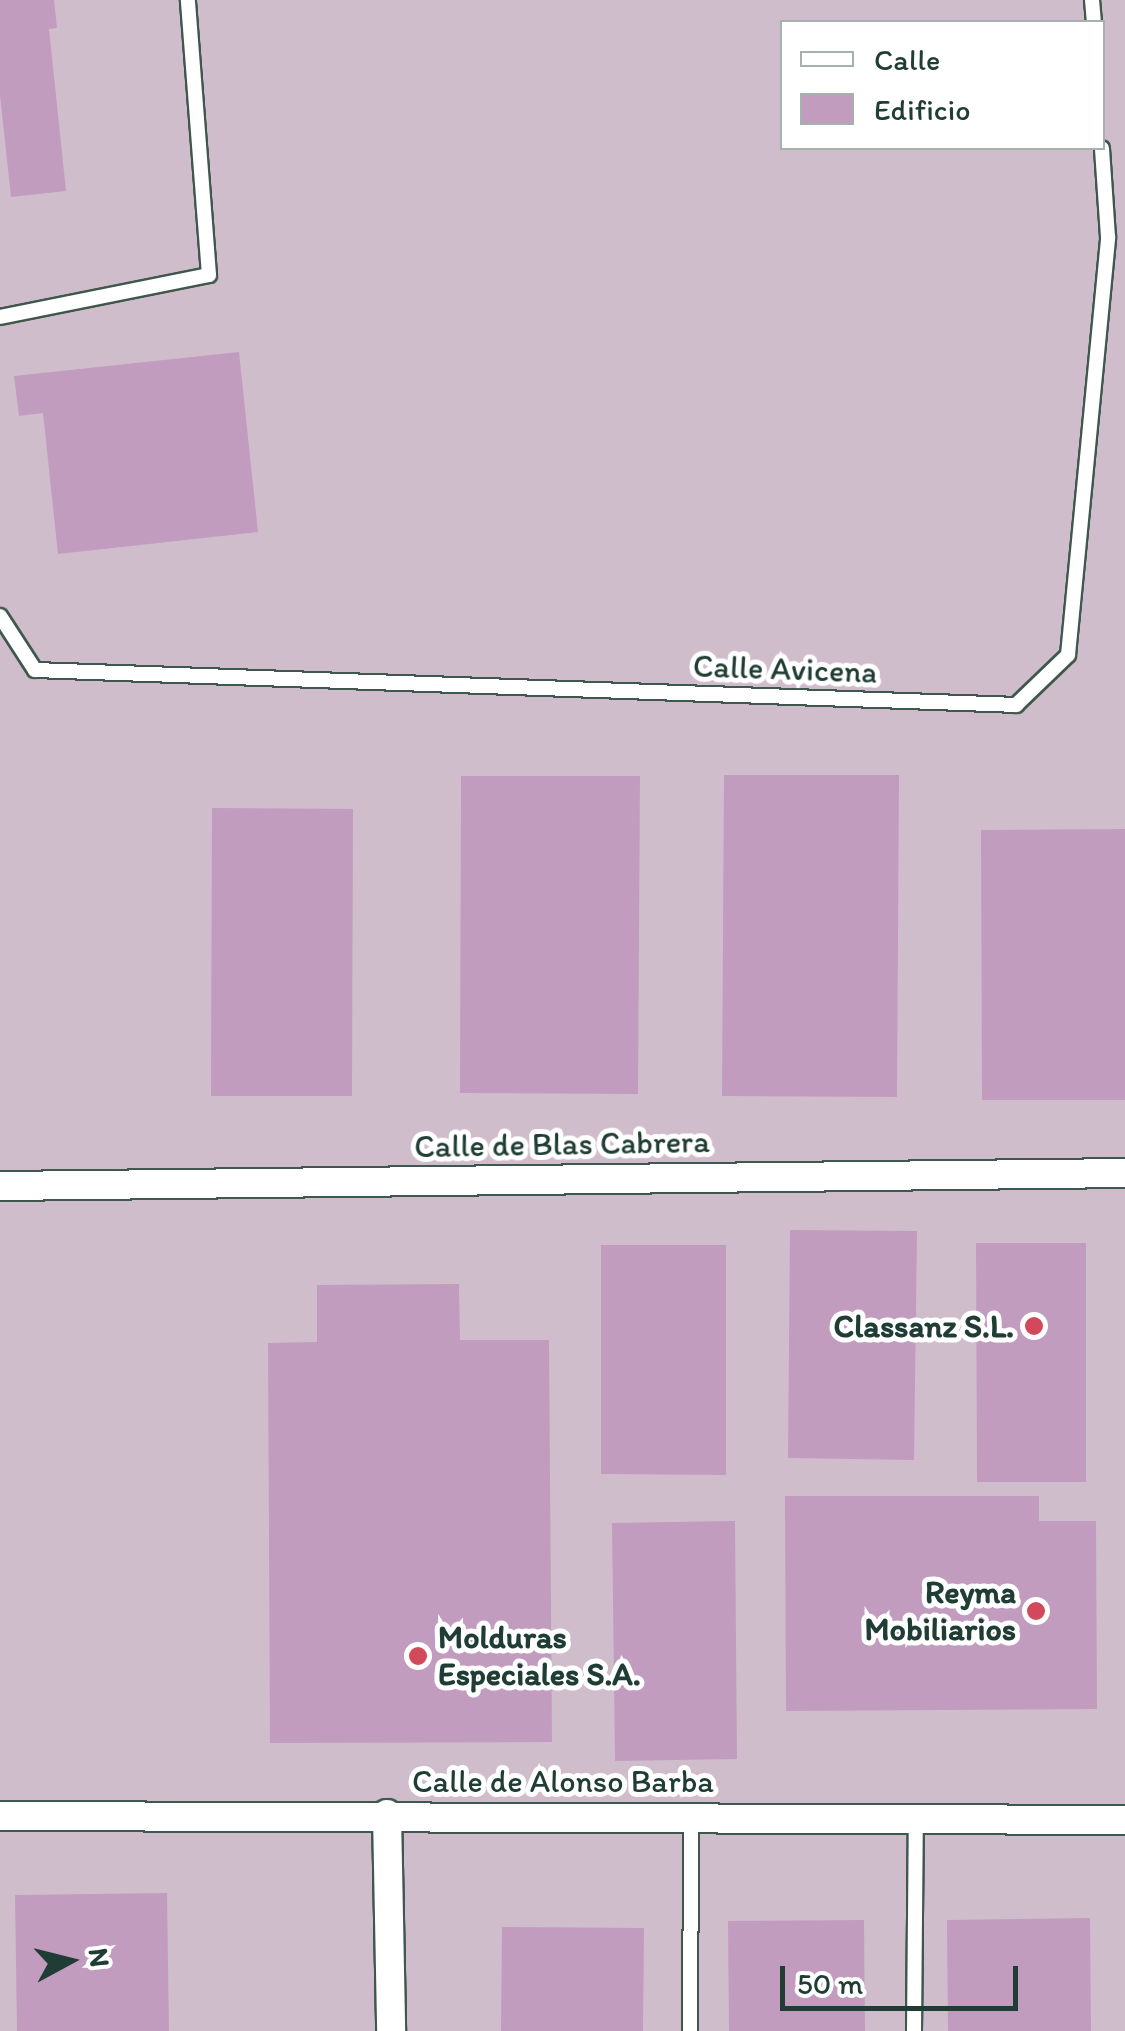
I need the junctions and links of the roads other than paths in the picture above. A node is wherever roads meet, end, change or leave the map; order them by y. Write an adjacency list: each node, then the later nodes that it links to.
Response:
1 (188, 0): 3 (lane)
2 (1102, 150): 4 (lane, Calle Avicena)
3 (0, 317)
4 (0, 616)
5 (1125, 1173): 6 (street, Calle de Blas Cabrera)
6 (0, 1186)
7 (386, 1814): 8 (street, Calle de Alonso Barba); 9 (street, Calle de Alonso Barba); 12 (street)
8 (0, 1816)
9 (690, 1817): 10 (street, Calle de Alonso Barba); 13 (lane)
10 (916, 1819): 11 (street, Calle de Alonso Barba); 14 (lane)
11 (1125, 1820)
12 (391, 2031)
13 (690, 2031)
14 (914, 2031)

